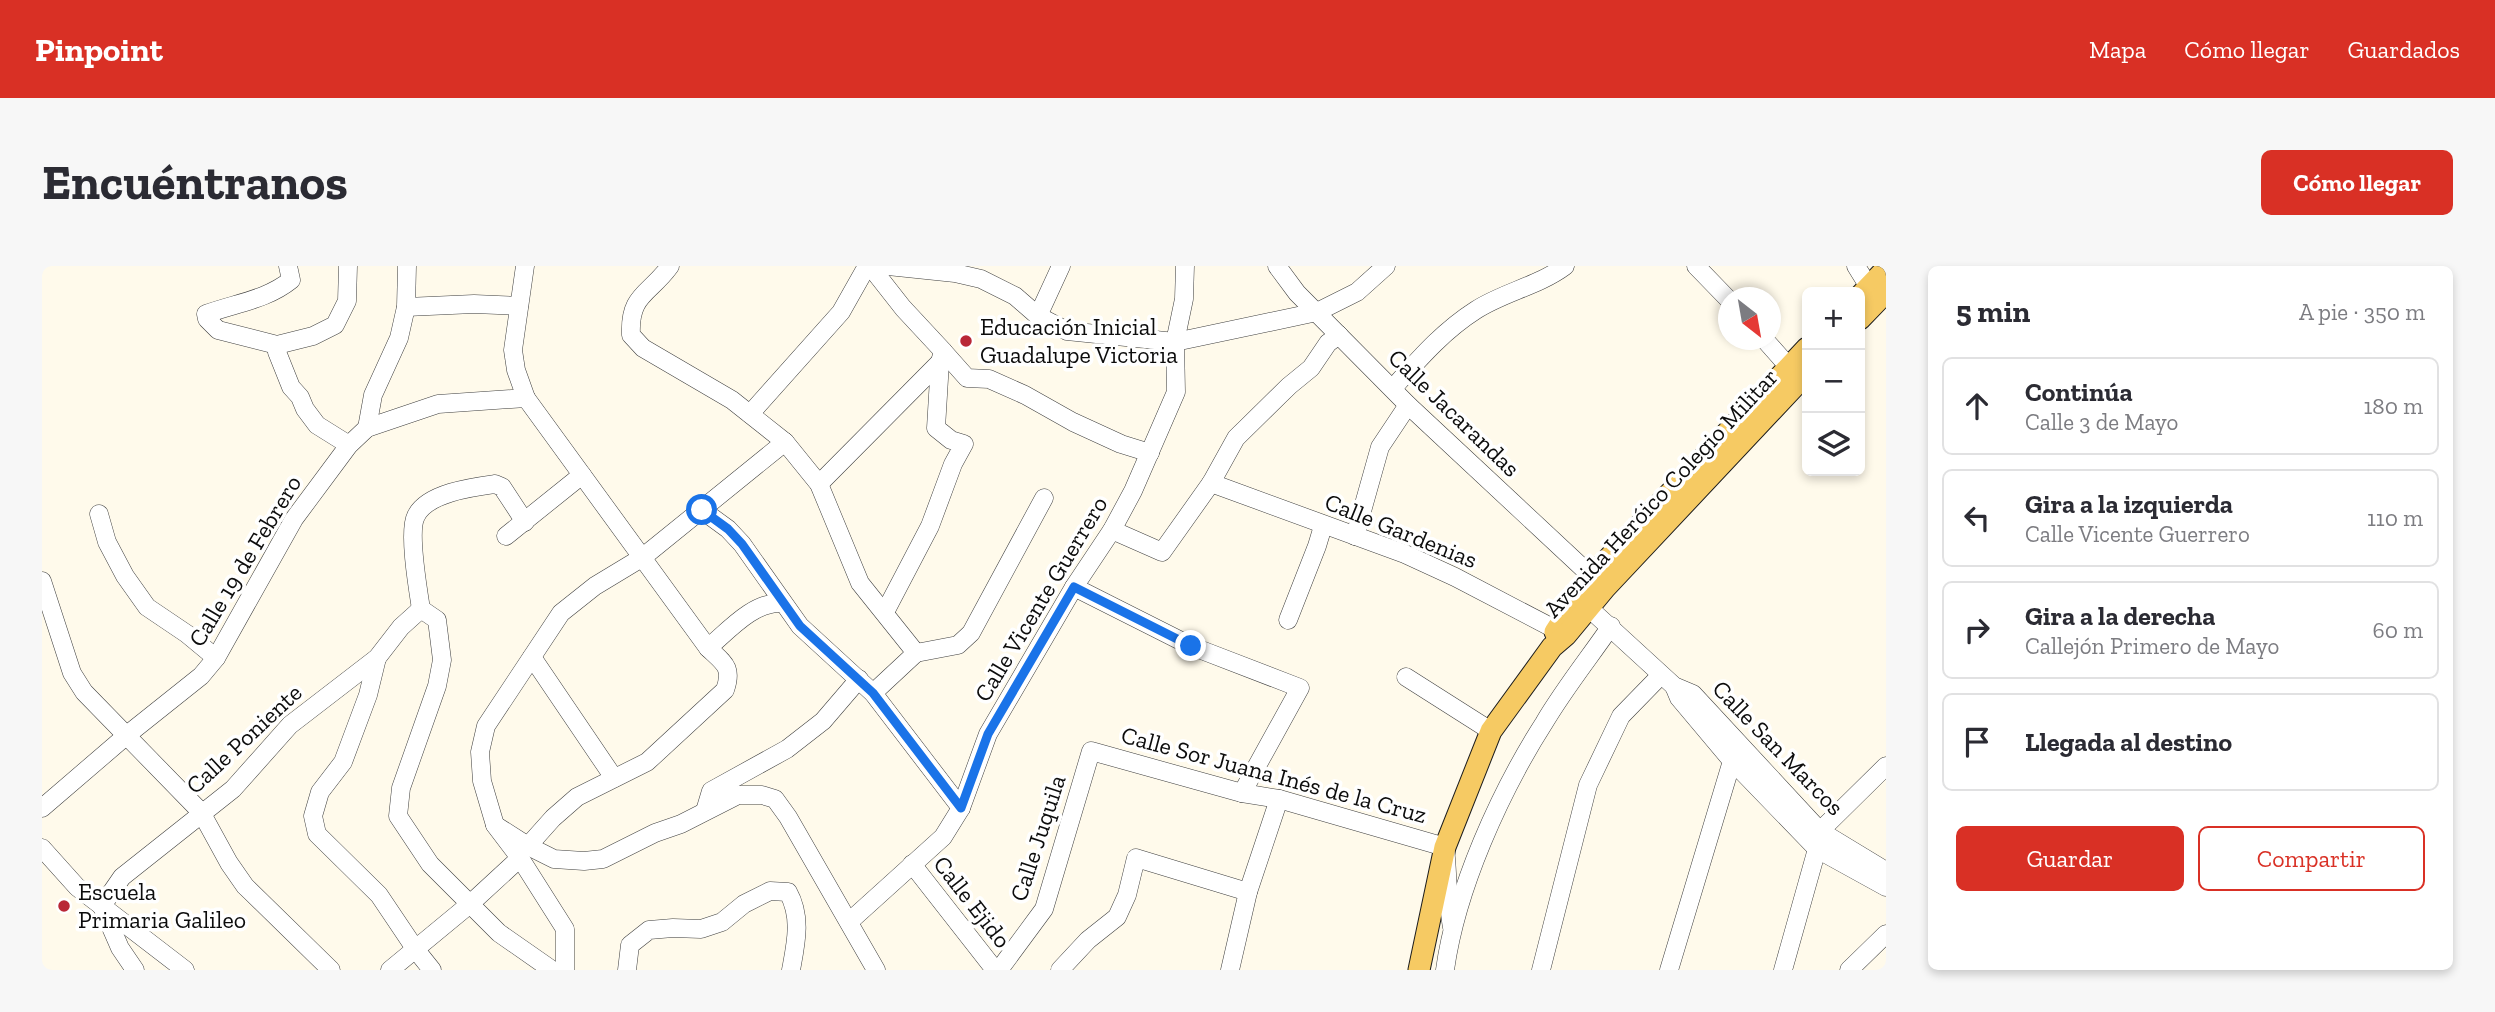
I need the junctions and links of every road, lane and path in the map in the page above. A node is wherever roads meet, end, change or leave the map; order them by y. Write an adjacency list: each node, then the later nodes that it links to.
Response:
1 (288, 266): 25 (street)
2 (348, 266): 25 (street)
3 (407, 266): 19 (street)
4 (525, 266): 18 (street)
5 (670, 266): 33 (street)
6 (869, 266): 28 (street); 33 (street)
7 (888, 266): 22 (street)
8 (1061, 266): 22 (street)
9 (1185, 266): 24 (street, Calle Vicente Guerrero)
10 (1277, 266): 21 (street, Calle Jacarandas)
11 (1385, 266): 21 (street)
12 (1696, 266): 16 (street)
13 (1856, 266): 17 (street)
14 (1555, 268): 30 (street)
15 (1886, 269): 17 (main road)
16 (1718, 289)
17 (1874, 294): 20 (main road)
18 (519, 306): 19 (street); 31 (street)
19 (406, 307): 34 (street)
20 (1865, 310)
21 (1317, 312): 23 (street, Calle Jacarandas); 24 (street)
22 (1038, 316): 24 (street)
23 (1339, 335): 30 (street, Calle Jacarandas); 39 (street)
24 (1175, 342): 37 (street, Calle Vicente Guerrero)
25 (277, 345): 36 (street)
26 (1776, 350): 29 (street)
27 (1806, 350): 29 (main road, Avenida Heróico Colegio Militar)
28 (941, 357): 37 (street); 40 (street); 56 (street)
29 (1798, 370): 51 (main road, Avenida Heróico Colegio Militar)
30 (1393, 388): 32 (street, Calle Jacarandas)
31 (526, 398): 34 (street, Calle 19 de Febrero); 38 (street)
32 (1408, 405): 48 (street); 51 (street, Calle Jacarandas)
33 (750, 414): 35 (street)
34 (367, 428): 36 (street, Calle 19 de Febrero)
35 (785, 442): 40 (street); 42 (street)
36 (349, 445): 64 (street, Calle 19 de Febrero)
37 (1150, 453): 46 (street, Calle Vicente Guerrero)
38 (582, 475): 44 (street); 49 (street)
39 (1211, 483): 45 (street, Calle Gardenias); 46 (street)
40 (819, 484): 56 (street)
41 (1044, 498): 61 (street)
42 (702, 510): 49 (street); 54 (street)
43 (99, 514): 64 (street)
44 (524, 522): 47 (street); 55 (street)
45 (1323, 526): 48 (street, Calle Gardenias); 57 (street)
46 (1112, 530): 52 (street, Calle Vicente Guerrero)
47 (506, 536)
48 (1355, 536): 59 (street, Calle Gardenias)
49 (643, 557): 60 (street); 62 (street)
50 (42, 581): 70 (street)
51 (1598, 582): 53 (main road, Avenida Heróico Colegio Militar)
52 (1074, 587): 75 (street); 78 (street, Calle Vicente Guerrero)
53 (1583, 602): 58 (street, Calle San Marcos); 59 (main road, Avenida Heróico Colegio Militar)
54 (782, 603): 60 (street); 66 (street)
55 (421, 609): 63 (street, Calle Poniente); 89 (street)
56 (885, 612): 61 (street)
57 (1288, 620)
58 (1611, 626): 67 (street, Calle San Marcos); 92 (street)
59 (1558, 638): 69 (main road, Avenida Heróico Colegio Militar)
60 (708, 648): 74 (street)
61 (916, 653): 68 (street)
62 (532, 657): 74 (street); 84 (street)
63 (377, 658): 80 (street, Calle Poniente); 94 (street)
64 (216, 659): 70 (street, Calle 19 de Febrero)
65 (1406, 677): 69 (street)
66 (859, 680): 68 (street); 79 (street)
67 (1668, 680): 72 (street); 81 (street, Calle San Marcos); 110 (street)
68 (873, 693): 78 (street)
69 (1491, 731): 82 (main road, Avenida Heróico Colegio Militar)
70 (127, 735): 77 (street, Calle 19 de Febrero); 80 (street)
71 (1091, 751): 75 (street, Calle Sor Juana Inés de la Cruz); 105 (street, Calle Juquila)
72 (1732, 761): 81 (street); 111 (street)
73 (1886, 766): 81 (street)
74 (614, 778): 84 (street)
75 (1242, 793): 76 (street, Calle Sor Juana Inés de la Cruz)
76 (1279, 799): 82 (street, Calle Sor Juana Inés de la Cruz); 88 (street)
77 (42, 808)
78 (961, 808): 85 (street, Calle Vicente Guerrero)
79 (705, 811): 84 (street); 91 (street)
80 (201, 812): 90 (street, Calle Poniente); 97 (street)
81 (1819, 840): 86 (street, Calle San Marcos); 87 (street); 112 (street)
82 (1445, 846): 92 (street); 108 (main road, Avenida Heróico Colegio Militar)
83 (42, 849): 90 (street)
84 (524, 852): 89 (street); 101 (street)
85 (912, 864): 91 (street, Calle Vicente Guerrero); 105 (street, Calle Ejido)
86 (1886, 871)
87 (1886, 887)
88 (1248, 892): 106 (street); 107 (street)
89 (470, 904): 94 (street); 100 (street)
90 (102, 906): 95 (street); 96 (street)
91 (849, 921): 104 (street)
92 (1452, 927): 109 (street)
93 (1886, 934): 113 (street)
94 (416, 950): 98 (street); 99 (street)
95 (135, 970)
96 (185, 970)
97 (331, 970)
98 (390, 970)
99 (432, 970)
100 (552, 970)
101 (565, 970)
102 (627, 970): 103 (street)
103 (791, 970)
104 (876, 970)
105 (997, 970)
106 (1059, 970)
107 (1230, 970)
108 (1419, 970)
109 (1444, 970)
110 (1543, 970)
111 (1669, 970)
112 (1783, 970)
113 (1849, 970)

